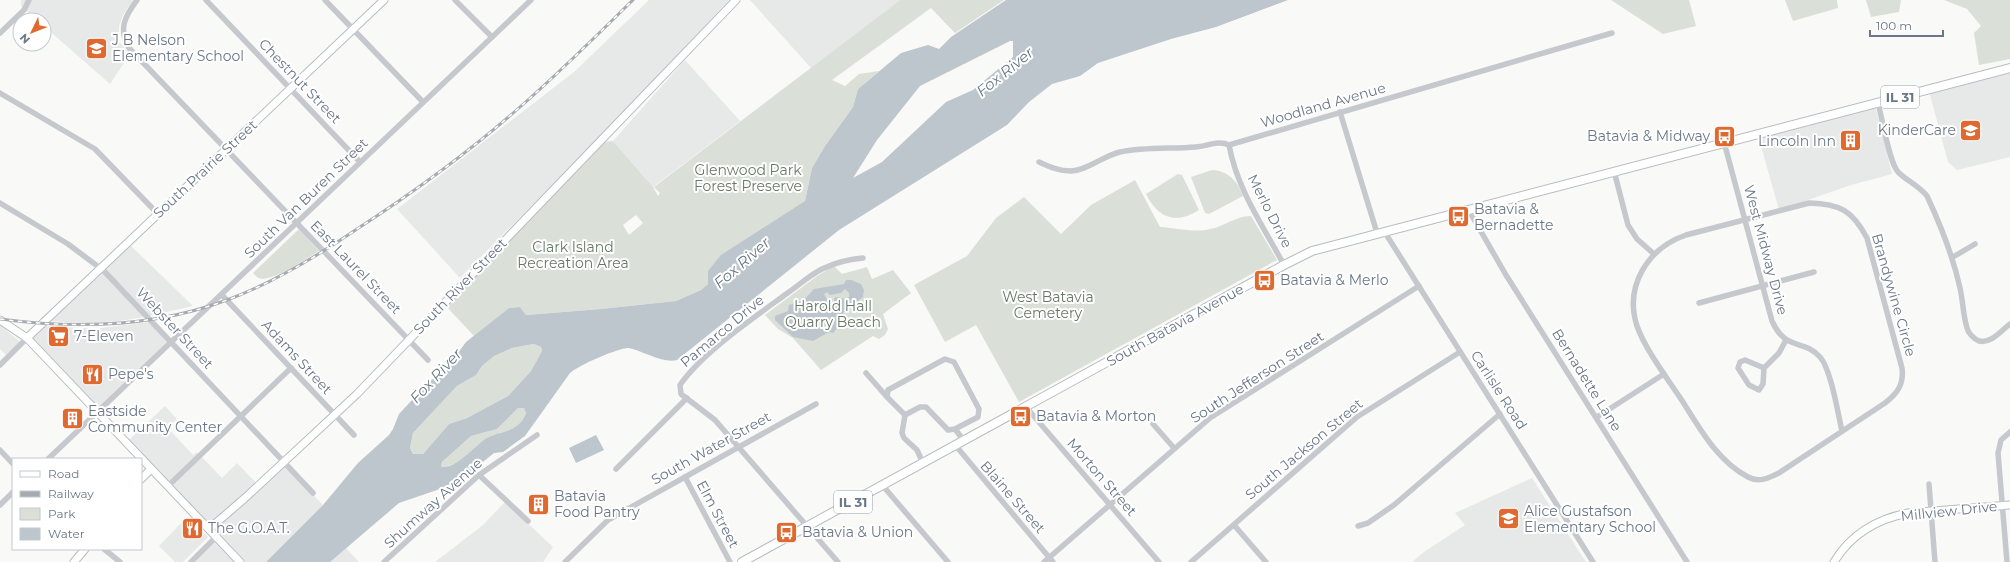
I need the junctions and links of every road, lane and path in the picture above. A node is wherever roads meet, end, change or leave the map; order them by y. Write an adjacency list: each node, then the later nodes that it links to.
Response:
1 (29, 0): 10 (street)
2 (137, 0): 21 (street, East Laurel Street)
3 (206, 0): 14 (street, Chestnut Street)
4 (325, 0): 9 (street)
5 (384, 0): 9 (main road, South Prairie Street)
6 (455, 0): 12 (street)
7 (531, 0): 12 (street, South Van Buren Street)
8 (736, 0): 45 (main road, South River Street)
9 (353, 29): 14 (main road, South Prairie Street); 16 (street)
10 (0, 33)
11 (1612, 33): 18 (street, Woodland Avenue)
12 (492, 37): 16 (street, South Van Buren Street)
13 (2010, 68): 17 (main road, South Batavia Avenue / IL 31)
14 (291, 88): 21 (main road, South Prairie Street); 22 (street, Chestnut Street)
15 (0, 94): 27 (street)
16 (423, 102): 22 (street, South Van Buren Street)
17 (1878, 103): 19 (main road, South Batavia Avenue / IL 31); 33 (street)
18 (1340, 112): 20 (street, Woodland Avenue); 30 (street, Carlisle Road)
19 (1724, 142): 24 (main road, South Batavia Avenue / IL 31); 28 (street, West Midway Drive)
20 (1229, 145): 23 (street, Woodland Avenue); 35 (street, Merlo Drive)
21 (226, 149): 27 (main road, South Prairie Street); 29 (street, East Laurel Street)
22 (360, 162): 29 (street, South Van Buren Street)
23 (1039, 162)
24 (1614, 171): 26 (main road, South Batavia Avenue / IL 31); 32 (street)
25 (0, 204): 36 (street, Webster Street)
26 (1468, 209): 30 (main road, South Batavia Avenue / IL 31); 64 (street, Bernadette Lane)
27 (157, 213): 36 (main road, South Prairie Street)
28 (1745, 219): 32 (street, Brandywine Circle); 39 (street, West Midway Drive); 67 (street, Brandywine Circle)
29 (297, 223): 40 (street, South Van Buren Street); 45 (street, East Laurel Street)
30 (1381, 232): 35 (main road, South Batavia Avenue / IL 31); 38 (street, Carlisle Road)
31 (1975, 244): 33 (street)
32 (1654, 254): 54 (street, Brandywine Circle)
33 (1953, 257): 43 (street)
34 (862, 258): 56 (street, Pamarco Drive)
35 (1284, 264): 58 (main road, South Batavia Avenue / IL 31)
36 (100, 268): 44 (main road, South Prairie Street); 47 (street, Webster Street)
37 (1814, 272): 39 (street)
38 (1419, 286): 48 (street, Carlisle Road); 74 (street, South Jefferson Street)
39 (1762, 286): 41 (street); 46 (street, West Midway Drive)
40 (222, 295): 47 (street, South Van Buren Street); 51 (street, Adams Street)
41 (1699, 303)
42 (0, 320): 44 (main road)
43 (2010, 324)
44 (27, 338): 50 (street); 59 (main road)
45 (408, 340): 49 (street, East Laurel Street); 60 (main road, South River Street)
46 (1786, 340): 52 (street); 67 (street)
47 (171, 342): 59 (street, South Van Buren Street); 62 (street, Webster Street)
48 (1460, 352): 61 (street, Carlisle Road); 98 (street, South Jackson Street)
49 (428, 360)
50 (0, 364)
51 (291, 368): 60 (street, Adams Street); 62 (street)
52 (1764, 368): 52 (street)
53 (866, 373): 55 (street)
54 (1664, 374): 64 (street); 67 (street, Brandywine Circle)
55 (887, 397): 63 (street); 66 (street)
56 (687, 398): 72 (street); 83 (street)
57 (816, 404): 72 (street, South Water Street)
58 (1026, 408): 71 (main road, South Batavia Avenue / IL 31); 93 (street, Morton Street)
59 (98, 412): 76 (street, South Van Buren Street); 77 (main road)
60 (335, 414): 69 (street, Adams Street); 79 (main road, South River Street)
61 (1500, 414): 100 (street); 120 (street, Carlisle Road)
62 (241, 416): 79 (street, Webster Street); 88 (street)
63 (905, 416): 66 (street); 81 (street)
64 (1597, 417): 121 (street, Bernadette Lane)
65 (1153, 424): 74 (street)
66 (955, 429): 71 (street)
67 (1842, 431)
68 (2010, 432): 94 (street)
69 (354, 435)
70 (537, 435): 84 (street, Shumway Avenue)
71 (964, 441): 73 (main road, South Batavia Avenue / IL 31)
72 (739, 446): 85 (street, South Water Street); 99 (street)
73 (956, 446): 81 (main road, South Batavia Avenue / IL 31); 105 (street, Blaine Street)
74 (1174, 448): 93 (street, South Jefferson Street)
75 (0, 450): 80 (street)
76 (49, 458)
77 (141, 458)
78 (142, 459): 82 (main road)
79 (284, 462): 91 (street, Webster Street); 101 (main road, South River Street)
80 (12, 463)
81 (924, 463): 89 (main road, South Batavia Avenue / IL 31)
82 (151, 469): 86 (main road); 88 (main road)
83 (616, 469)
84 (479, 475): 97 (street); 111 (street, Shumway Avenue)
85 (684, 476): 106 (street, South Water Street); 112 (street, Elm Street)
86 (142, 478)
87 (1929, 484): 96 (street)
88 (168, 486): 101 (main road)
89 (882, 486): 99 (main road, South Batavia Avenue / IL 31); 115 (street)
90 (12, 493): 92 (street)
91 (313, 493)
92 (0, 505)
93 (1110, 505): 105 (street, South Jefferson Street); 117 (street, Morton Street)
94 (2002, 505): 95 (main road, Millview Drive); 96 (main road, Millview Drive); 124 (street)
95 (2010, 505)
96 (1931, 511): 122 (main road, Millview Drive); 123 (street)
97 (528, 520)
98 (1234, 525): 118 (street, South Jackson Street); 119 (street)
99 (807, 526): 113 (main road, South Batavia Avenue / IL 31); 114 (street)
100 (1358, 526)
101 (209, 529): 102 (main road)
102 (216, 537): 109 (street); 110 (main road)
103 (84, 550): 107 (main road)
104 (105, 550): 108 (street)
105 (1051, 560): 116 (street, South Jefferson Street)
106 (568, 561)
107 (74, 562)
108 (120, 562)
109 (192, 562)
110 (240, 562)
111 (384, 562)
112 (730, 562)
113 (742, 562)
114 (838, 562)
115 (948, 562)
116 (1044, 562)
117 (1159, 562)
118 (1191, 562)
119 (1266, 562)
120 (1593, 562)
121 (1687, 562)
122 (1834, 562)
123 (1935, 562)
124 (2007, 562)

